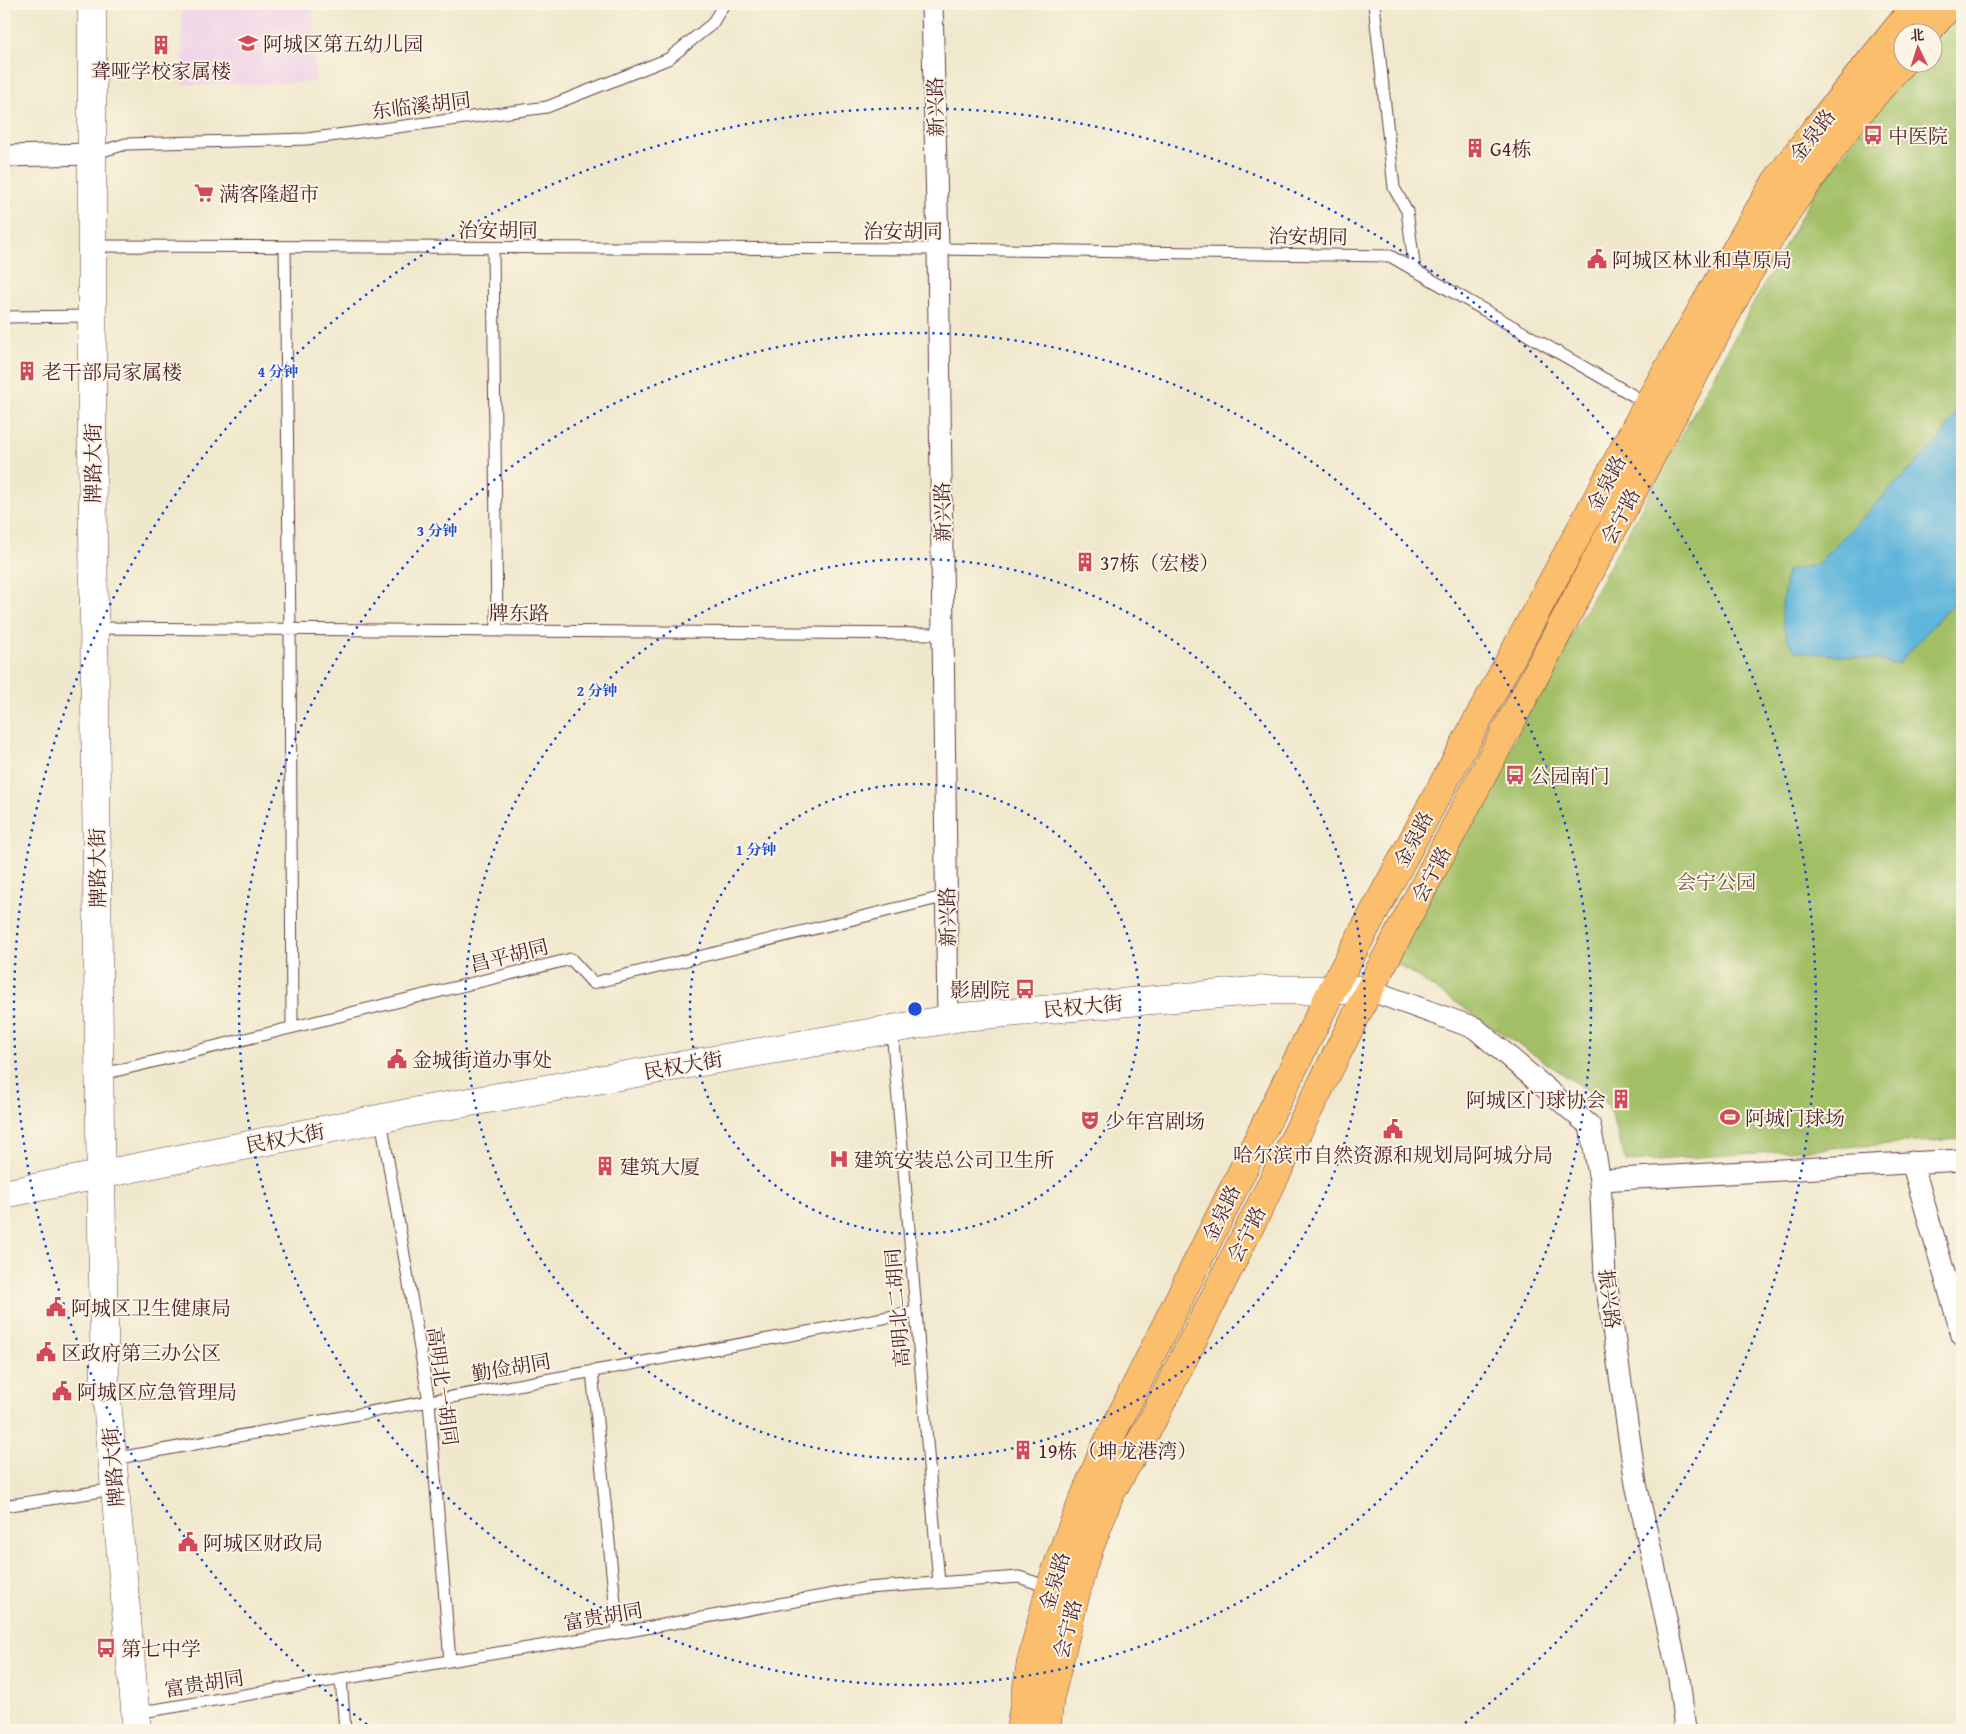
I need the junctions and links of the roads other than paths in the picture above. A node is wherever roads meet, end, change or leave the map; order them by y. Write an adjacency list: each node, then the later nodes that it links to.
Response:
1 (92, 4): 9 (street, 牌路大街)
2 (724, 4): 9 (lane, 东临溪胡同)
3 (932, 4): 14 (street, 新兴路)
4 (1374, 4): 15 (lane)
5 (1917, 4): 18 (main road, 金泉路)
6 (1951, 4): 7 (main road)
7 (1935, 22)
8 (1894, 71): 18 (main road, 会宁路)
9 (92, 154): 10 (street); 11 (street, 牌路大街)
10 (4, 156)
11 (92, 246): 12 (lane, 治安胡同); 16 (street, 牌路大街)
12 (285, 247): 13 (lane, 治安胡同); 20 (lane)
13 (492, 248): 14 (lane, 治安胡同); 21 (lane)
14 (938, 249): 15 (lane, 治安胡同); 22 (street, 新兴路)
15 (1415, 271): 18 (lane, 治安胡同)
16 (92, 316): 17 (lane); 19 (street, 牌路大街)
17 (4, 317)
18 (1660, 411): 24 (main road, 金泉路); 25 (main road, 会宁路)
19 (94, 628): 20 (lane, 牌东路); 29 (street, 牌路大街)
20 (290, 630): 21 (lane, 牌东路); 27 (lane)
21 (497, 631): 22 (lane, 牌东路)
22 (943, 634): 23 (street, 新兴路)
23 (947, 896): 26 (street, 新兴路); 27 (lane, 昌平胡同)
24 (1332, 990): 25 (street, 民权大街); 26 (street, 民权大街); 44 (main road, 金泉路)
25 (1369, 990): 34 (street, 振兴路); 44 (main road, 会宁路)
26 (948, 1020): 28 (street, 民权大街)
27 (292, 1027): 29 (lane, 昌平胡同)
28 (892, 1029): 30 (street, 民权大街); 36 (lane, 高明北二胡同)
29 (99, 1075): 33 (street, 牌路大街)
30 (381, 1119): 33 (street, 民权大街); 39 (lane, 高明北一胡同)
31 (1962, 1160): 32 (street)
32 (1912, 1162): 34 (street); 37 (street)
33 (101, 1174): 35 (street, 民权大街); 40 (street, 牌路大街)
34 (1600, 1180): 52 (street, 振兴路)
35 (4, 1194)
36 (916, 1312): 38 (lane, 勤俭胡同); 43 (lane, 高明北二胡同)
37 (1962, 1335)
38 (592, 1372): 39 (lane, 勤俭胡同); 45 (lane)
39 (429, 1402): 40 (lane, 勤俭胡同); 46 (lane, 高明北一胡同)
40 (113, 1459): 41 (street, 牌路大街)
41 (115, 1489): 42 (lane); 48 (street, 牌路大街)
42 (4, 1506)
43 (939, 1583): 44 (lane, 富贵胡同); 45 (lane, 富贵胡同)
44 (1063, 1592): 50 (main road, 金泉路); 51 (main road, 会宁路)
45 (618, 1632): 46 (lane, 富贵胡同)
46 (450, 1661): 47 (lane, 富贵胡同)
47 (341, 1679): 48 (lane, 富贵胡同); 49 (lane)
48 (136, 1722)
49 (345, 1730)
50 (1020, 1730)
51 (1046, 1730)
52 (1685, 1730)

